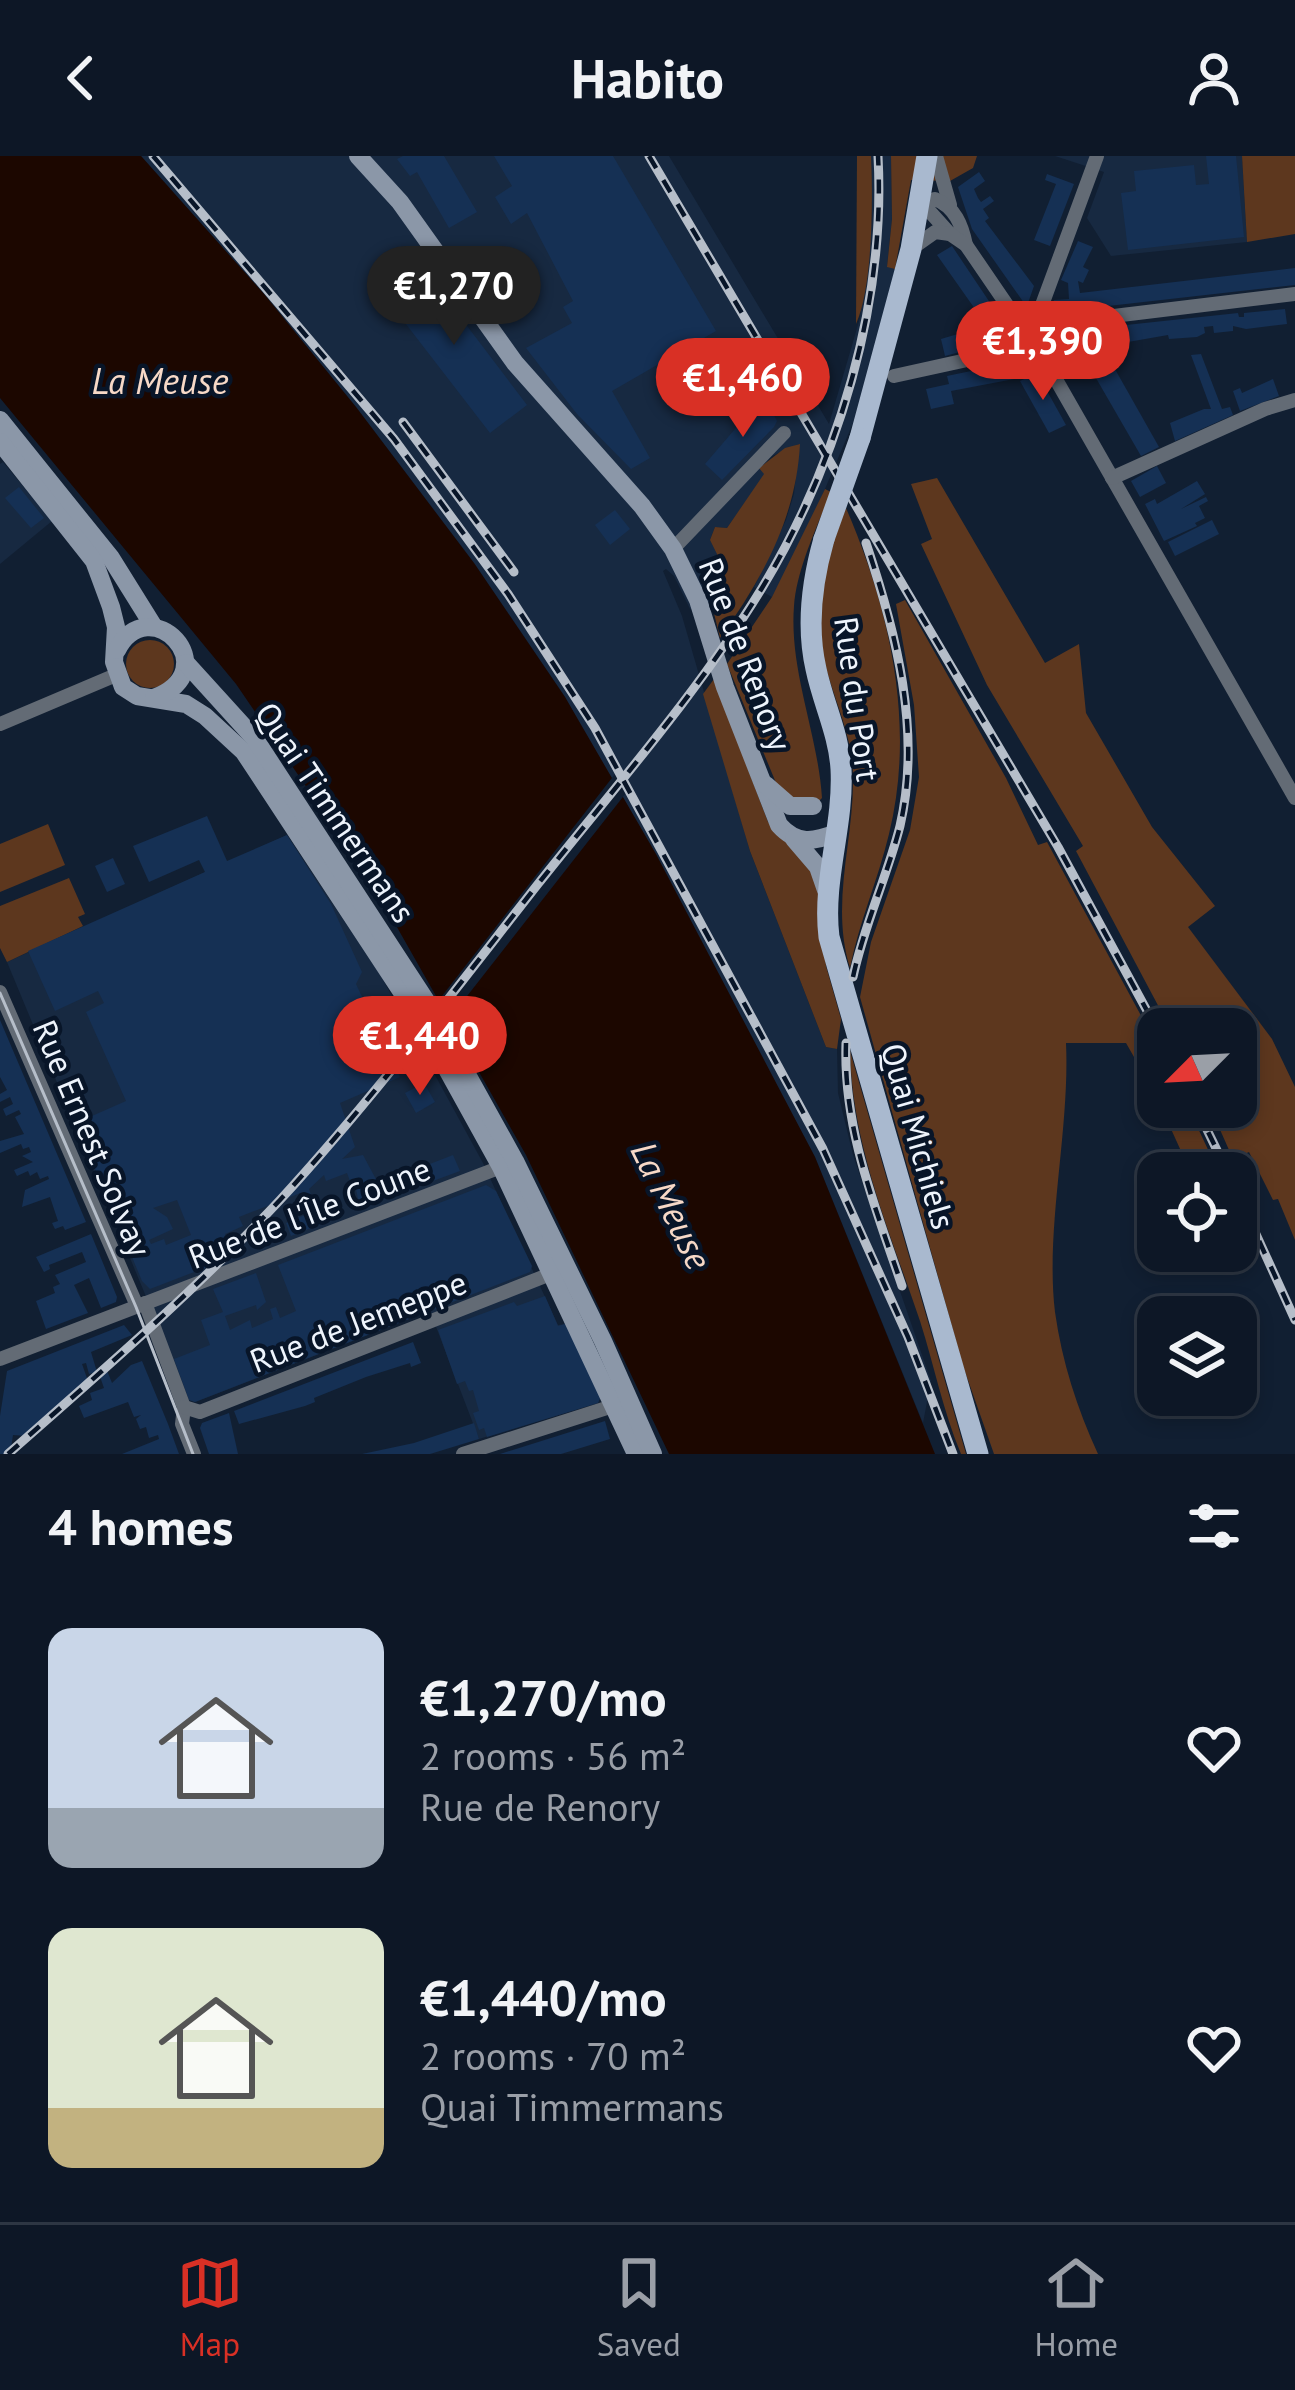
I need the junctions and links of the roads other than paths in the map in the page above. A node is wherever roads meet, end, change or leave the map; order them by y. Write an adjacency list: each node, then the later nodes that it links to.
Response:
1 (358, 156): 18 (main road, Rue de Renory)
2 (931, 156): 4 (main road, Rue du Port); 5 (street)
3 (1097, 156): 10 (street)
4 (922, 203): 5 (street); 6 (street); 8 (main road, Rue du Port)
5 (955, 215): 7 (street)
6 (950, 234): 7 (street); 8 (street)
7 (966, 245): 10 (street)
8 (911, 249): 26 (main road, Rue du Port, bridge)
9 (1295, 294): 10 (street)
10 (1029, 325): 11 (street)
11 (1035, 345): 12 (street); 17 (street)
12 (894, 376)
13 (1295, 400): 17 (street)
14 (0, 420): 19 (main road)
15 (784, 434): 18 (street)
16 (2, 448): 20 (main road)
17 (1112, 478): 27 (street)
18 (673, 549): 25 (main road, Rue de Renory)
19 (154, 627): 20 (main road); 21 (main road)
20 (115, 654): 22 (main road)
21 (186, 663): 23 (main road); 42 (main road, Quai Timmermans)
22 (116, 675): 23 (main road); 24 (street)
23 (154, 698): 33 (main road, Quai Timmermans)
24 (0, 724)
25 (763, 782): 28 (main road, Rue de Renory); 30 (main road, Rue de Renory)
26 (841, 789): 28 (street); 29 (main road, Rue du Port)
27 (1295, 798)
28 (813, 806): 29 (street, Rue de Renory)
29 (837, 828): 30 (main road); 31 (main road, Quai Michiels)
30 (794, 839): 31 (main road, Rue de Renory)
31 (826, 892): 43 (main road, Quai Michiels)
32 (0, 992): 35 (street, Rue Ernest Solvay)
33 (501, 1167): 34 (main road, Quai Timmermans); 35 (street, Rue de l'Île Coune)
34 (553, 1273): 37 (main road, Quai Timmermans); 38 (street, Rue de Jemeppe)
35 (141, 1305): 36 (street, Rue de l'Île Coune); 38 (street, Rue Ernest Solvay)
36 (0, 1359)
37 (616, 1405): 40 (street); 41 (main road, Quai Timmermans)
38 (184, 1407): 39 (street, Rue Ernest Solvay)
39 (194, 1454)
40 (463, 1454)
41 (636, 1454)
42 (653, 1454)
43 (978, 1454)

